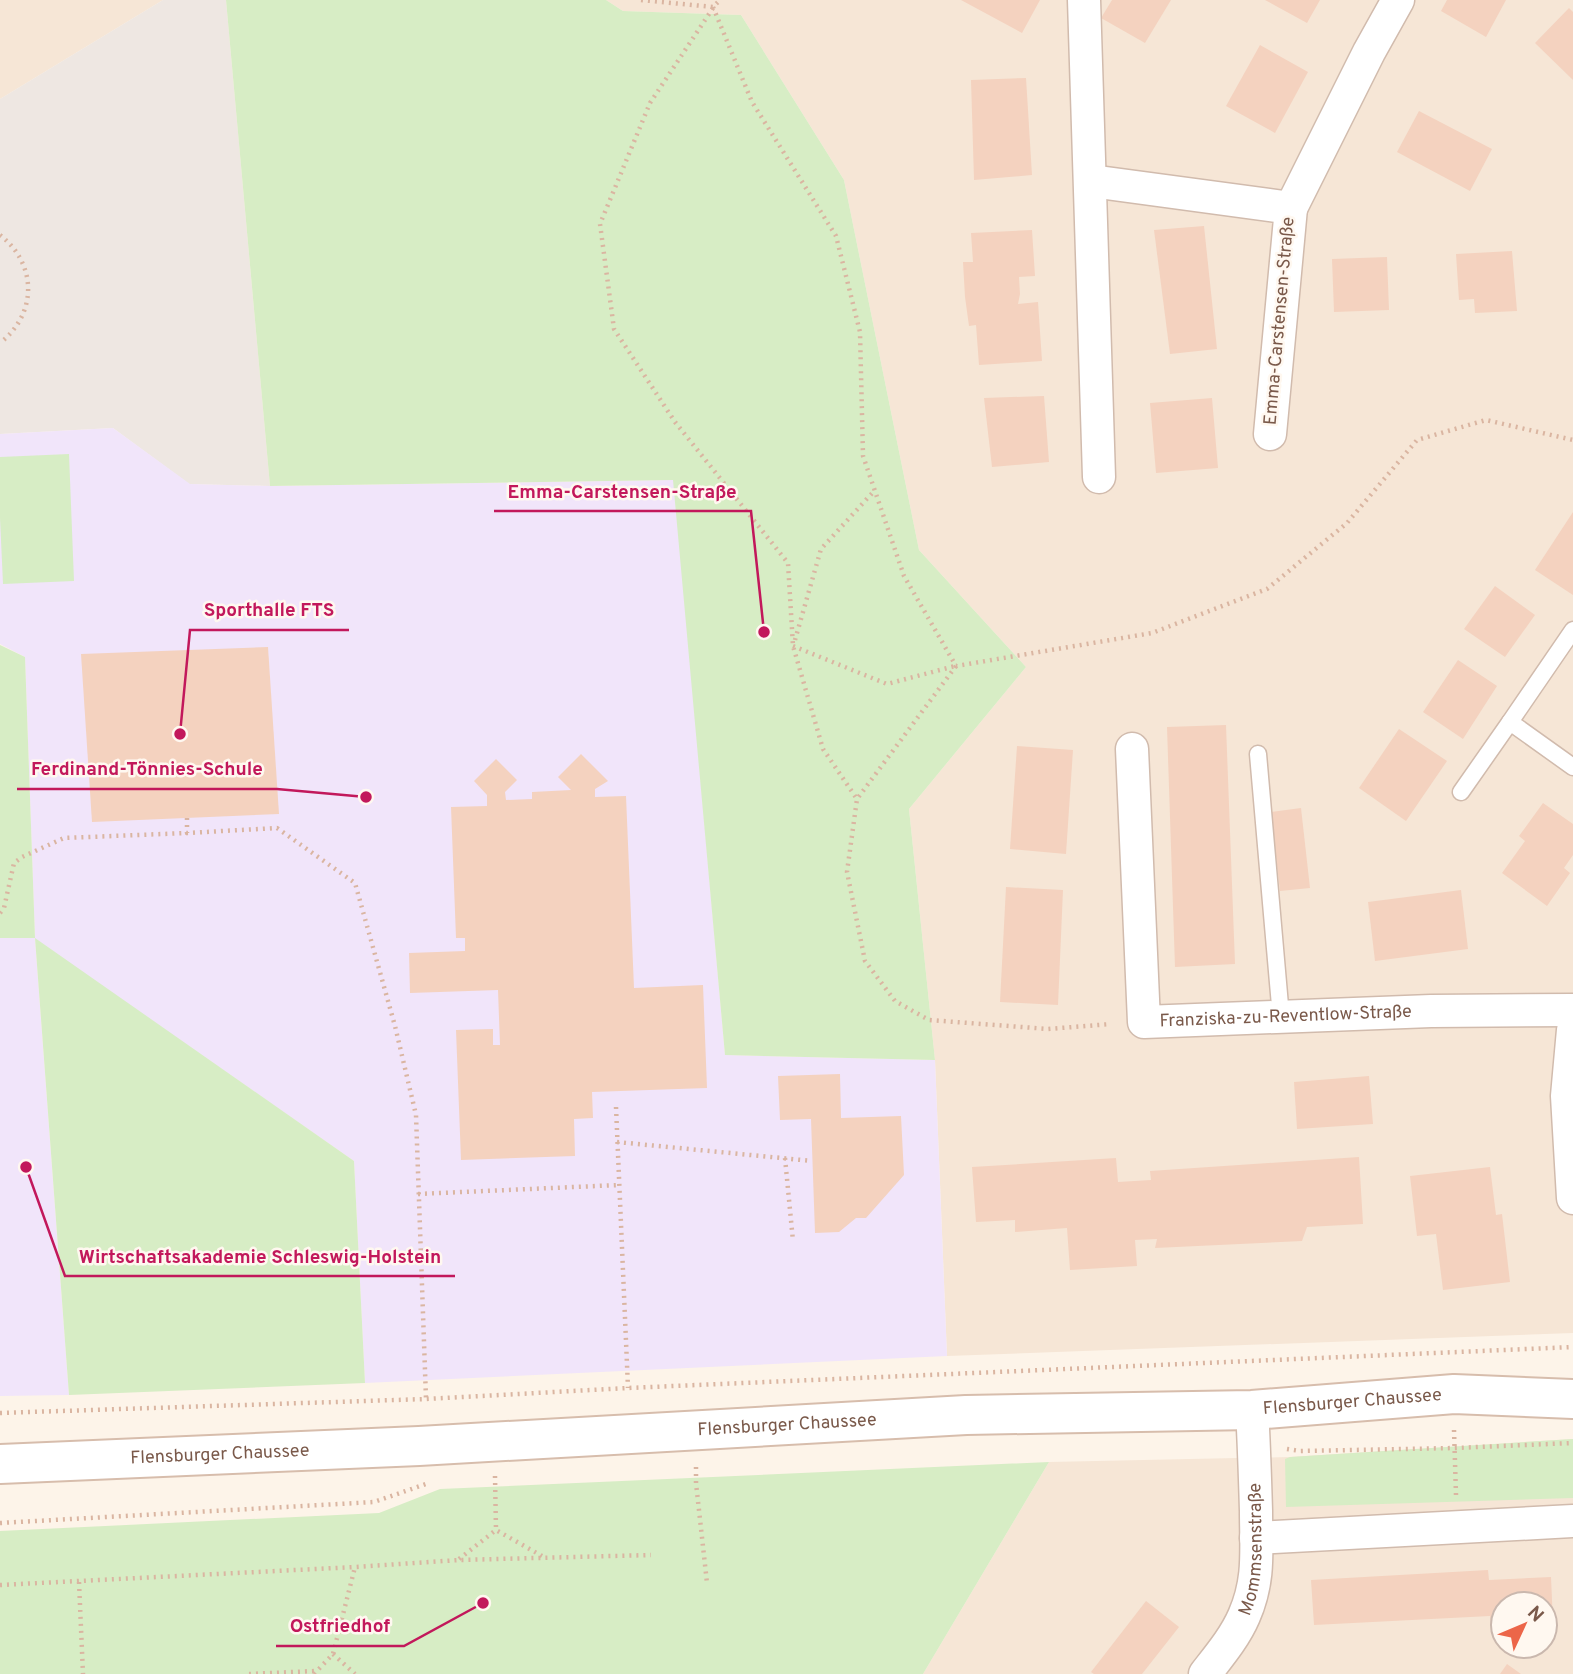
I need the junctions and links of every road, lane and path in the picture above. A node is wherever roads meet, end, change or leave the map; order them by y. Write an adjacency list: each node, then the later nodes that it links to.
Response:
1 (641, 0): 5 (path)
2 (719, 0): 5 (path)
3 (1084, 0): 6 (street)
4 (1398, 0): 7 (street, Emma-Carstensen-Straße)
5 (713, 7): 13 (path); 15 (path)
6 (1091, 181): 7 (street, Emma-Carstensen-Straße); 12 (street)
7 (1291, 208): 10 (street, Emma-Carstensen-Straße)
8 (0, 235): 9 (path)
9 (0, 343)
10 (1270, 434)
11 (1573, 440): 16 (path)
12 (1099, 477)
13 (875, 490): 15 (path); 16 (path)
14 (1573, 630): 17 (lane)
15 (793, 646): 16 (path); 22 (path)
16 (956, 666): 22 (path)
17 (1510, 723): 20 (lane); 21 (lane)
18 (1132, 750): 28 (street, Franziska-zu-Reventlow-Straße)
19 (1258, 754): 27 (lane)
20 (1573, 767)
21 (1461, 792)
22 (858, 799): 28 (path)
23 (187, 818): 24 (path)
24 (187, 833): 25 (path); 36 (path)
25 (0, 913)
26 (1573, 1010): 27 (street, Franziska-zu-Reventlow-Straße)
27 (1281, 1017): 28 (street, Franziska-zu-Reventlow-Straße)
28 (1144, 1022)
29 (1573, 1030): 30 (street)
30 (1570, 1096): 37 (street)
31 (616, 1107): 32 (path)
32 (617, 1142): 33 (path); 35 (path)
33 (785, 1158): 34 (path); 38 (path)
34 (812, 1161)
35 (619, 1185): 36 (path); 41 (path)
36 (418, 1194): 43 (path)
37 (1573, 1198)
38 (793, 1241)
39 (1573, 1347): 40 (path)
40 (1455, 1352): 41 (path); 42 (path)
41 (628, 1388): 43 (path)
42 (1454, 1394): 44 (main road, Flensburger Chaussee); 46 (main road, Flensburger Chaussee); 48 (path)
43 (426, 1399): 45 (path)
44 (1573, 1399)
45 (0, 1413)
46 (1253, 1428): 48 (path); 49 (main road, Flensburger Chaussee); 57 (street, Mommsenstraße)
47 (1573, 1443): 48 (path)
48 (1455, 1448): 55 (path)
49 (0, 1464)
50 (696, 1466): 63 (path)
51 (484, 1477): 56 (path)
52 (439, 1480): 54 (path)
53 (1573, 1521): 55 (street)
54 (0, 1522)
55 (1458, 1526): 57 (street)
56 (496, 1530): 59 (path); 60 (path)
57 (1256, 1538): 70 (street, Mommsenstraße)
58 (651, 1555): 59 (path)
59 (545, 1557): 60 (path)
60 (458, 1560): 61 (path)
61 (355, 1567): 62 (path); 65 (path)
62 (79, 1581): 64 (path); 67 (path)
63 (707, 1583)
64 (0, 1586)
65 (333, 1654): 66 (path); 69 (path)
66 (315, 1673): 68 (path)
67 (83, 1674)
68 (249, 1674)
69 (355, 1674)
70 (1205, 1674)

